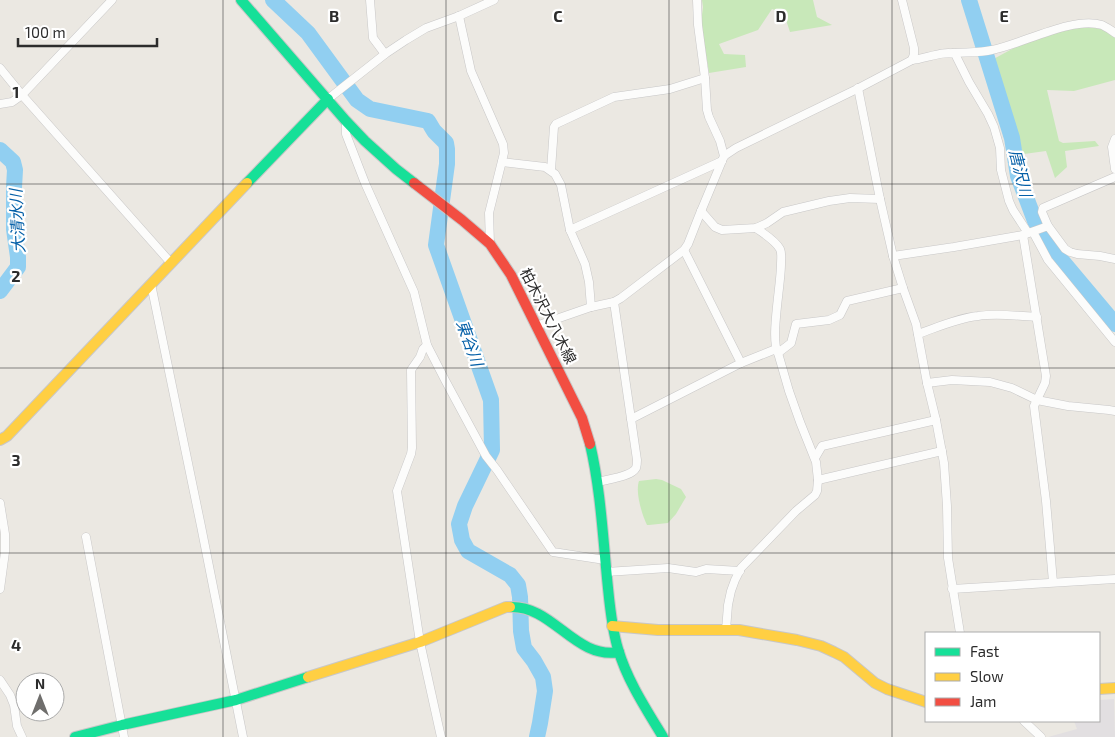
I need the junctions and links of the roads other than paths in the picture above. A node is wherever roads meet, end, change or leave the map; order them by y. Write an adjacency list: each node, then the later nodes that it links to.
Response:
1 (112, 0): 15 (street)
2 (241, 0): 16 (street, 柏木沢大八木線)
3 (370, 0): 10 (street)
4 (494, 0): 7 (street)
5 (697, 0): 13 (street)
6 (902, 0): 11 (street)
7 (459, 16): 10 (street); 21 (street)
8 (1115, 33): 9 (street)
9 (953, 53): 11 (street); 30 (street)
10 (385, 54): 16 (street)
11 (912, 60): 14 (street)
12 (0, 68): 15 (street)
13 (705, 78): 20 (street); 23 (street)
14 (858, 88): 20 (street); 25 (street)
15 (22, 95): 17 (street); 35 (street)
16 (328, 100): 18 (street, 柏木沢大八木線); 35 (street)
17 (0, 104)
18 (346, 121): 31 (street, 柏木沢大八木線); 44 (street)
19 (1115, 139): 22 (street)
20 (723, 158): 26 (street); 29 (street)
21 (502, 162): 23 (street); 31 (street)
22 (1115, 169)
23 (550, 170): 29 (street)
24 (1115, 177): 27 (street)
25 (880, 199): 28 (street); 33 (street)
26 (701, 211): 28 (street); 32 (street)
27 (1047, 226): 30 (street); 34 (street)
28 (756, 228): 45 (street)
29 (570, 230): 39 (street)
30 (1029, 233): 33 (street); 40 (street); 43 (street)
31 (490, 244): 41 (street, 柏木沢大八木線)
32 (684, 250): 38 (street); 46 (street)
33 (893, 256): 37 (street)
34 (1115, 259)
35 (171, 262): 36 (street)
36 (151, 284): 52 (street); 74 (street)
37 (903, 288): 42 (street); 45 (street)
38 (614, 302): 39 (street); 50 (street)
39 (590, 307): 41 (street)
40 (1037, 317): 42 (street); 48 (street)
41 (536, 326): 56 (street, 柏木沢大八木線)
42 (918, 334): 47 (street)
43 (1115, 342)
44 (427, 345): 59 (street); 69 (street)
45 (777, 351): 46 (street); 54 (street)
46 (741, 363): 50 (street)
47 (927, 383): 48 (street); 51 (street)
48 (1037, 400): 49 (street); 63 (street)
49 (1115, 411)
50 (631, 420): 56 (street)
51 (936, 420): 53 (street); 54 (street)
52 (0, 440)
53 (942, 451): 55 (street); 65 (street)
54 (815, 458): 55 (street)
55 (818, 480): 60 (street)
56 (598, 482): 59 (street, 柏木沢大八木線)
57 (0, 503): 64 (street)
58 (86, 537): 77 (street)
59 (605, 560): 61 (street, 柏木沢大八木線)
60 (740, 571): 61 (street); 67 (street)
61 (606, 572): 66 (street, 柏木沢大八木線)
62 (1115, 579): 63 (street)
63 (1053, 582): 65 (street)
64 (0, 589)
65 (952, 589): 68 (street)
66 (612, 626): 67 (street); 70 (street, 柏木沢大八木線)
67 (726, 630): 75 (street)
68 (960, 632)
69 (420, 642): 70 (street); 74 (street); 82 (street)
70 (619, 652): 83 (street, 柏木沢大八木線)
71 (0, 680): 78 (street)
72 (1115, 688): 73 (street)
73 (1100, 689)
74 (236, 700): 77 (street); 81 (street)
75 (925, 702)
76 (1025, 722): 84 (street)
77 (122, 725): 79 (street); 80 (street)
78 (22, 737)
79 (75, 737)
80 (124, 737)
81 (243, 737)
82 (441, 737)
83 (664, 737)
84 (1040, 737)

